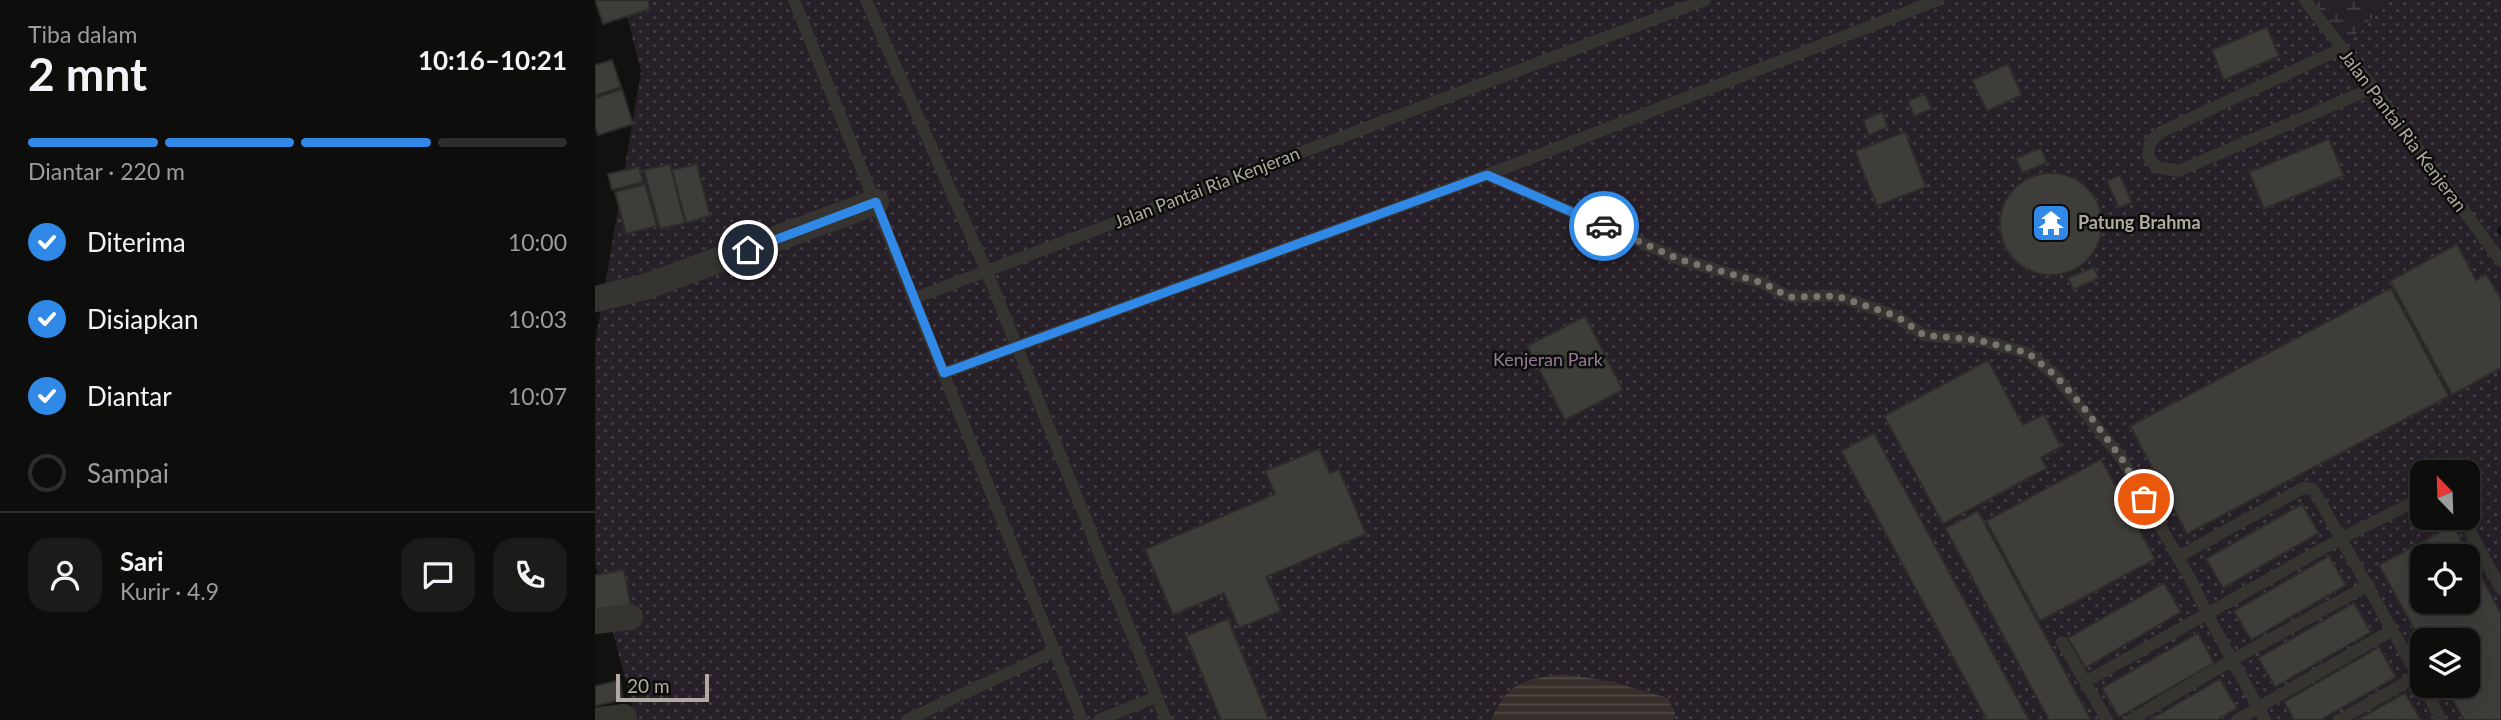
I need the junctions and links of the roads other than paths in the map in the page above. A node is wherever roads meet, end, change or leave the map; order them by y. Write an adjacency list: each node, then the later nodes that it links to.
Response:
1 (795, 0): 9 (lane)
2 (866, 0): 11 (lane)
3 (1705, 0): 11 (lane, Jalan Pantai Ria Kenjeran)
4 (1938, 0): 8 (lane)
5 (2305, 0): 6 (lane, Jalan Pantai Ria Kenjeran)
6 (2341, 49): 7 (lane, Jalan Pantai Ria Kenjeran); 7 (lane)
7 (2373, 88): 10 (lane, Jalan Pantai Ria Kenjeran)
8 (1487, 175): 14 (lane); 19 (lane)
9 (876, 202): 12 (lane); 13 (street)
10 (2501, 261)
11 (987, 272): 12 (lane, Jalan Pantai Ria Kenjeran); 14 (lane)
12 (915, 298): 15 (lane)
13 (595, 299)
14 (1016, 348): 15 (lane); 32 (lane)
15 (944, 373): 27 (lane)
16 (2410, 504): 18 (lane)
17 (2469, 530): 21 (lane)
18 (2342, 538): 19 (lane); 20 (lane); 22 (lane)
19 (2178, 558): 22 (lane)
20 (2369, 585): 25 (lane); 28 (lane)
21 (2501, 589)
22 (2207, 614): 28 (lane); 30 (lane)
23 (630, 617): 24 (street)
24 (595, 621)
25 (2392, 630): 29 (lane); 34 (lane)
26 (2062, 642): 30 (lane)
27 (1055, 651): 35 (lane); 36 (lane)
28 (2232, 660): 34 (lane); 40 (lane)
29 (2410, 662)
30 (2085, 682): 39 (lane)
31 (2410, 687): 43 (lane)
32 (1156, 697): 37 (lane); 38 (lane)
33 (2429, 698): 44 (lane)
34 (2258, 708): 41 (lane); 42 (lane)
35 (907, 720)
36 (1082, 720)
37 (1099, 720)
38 (1166, 720)
39 (2107, 720)
40 (2131, 720)
41 (2237, 720)
42 (2265, 720)
43 (2339, 720)
44 (2441, 720)

